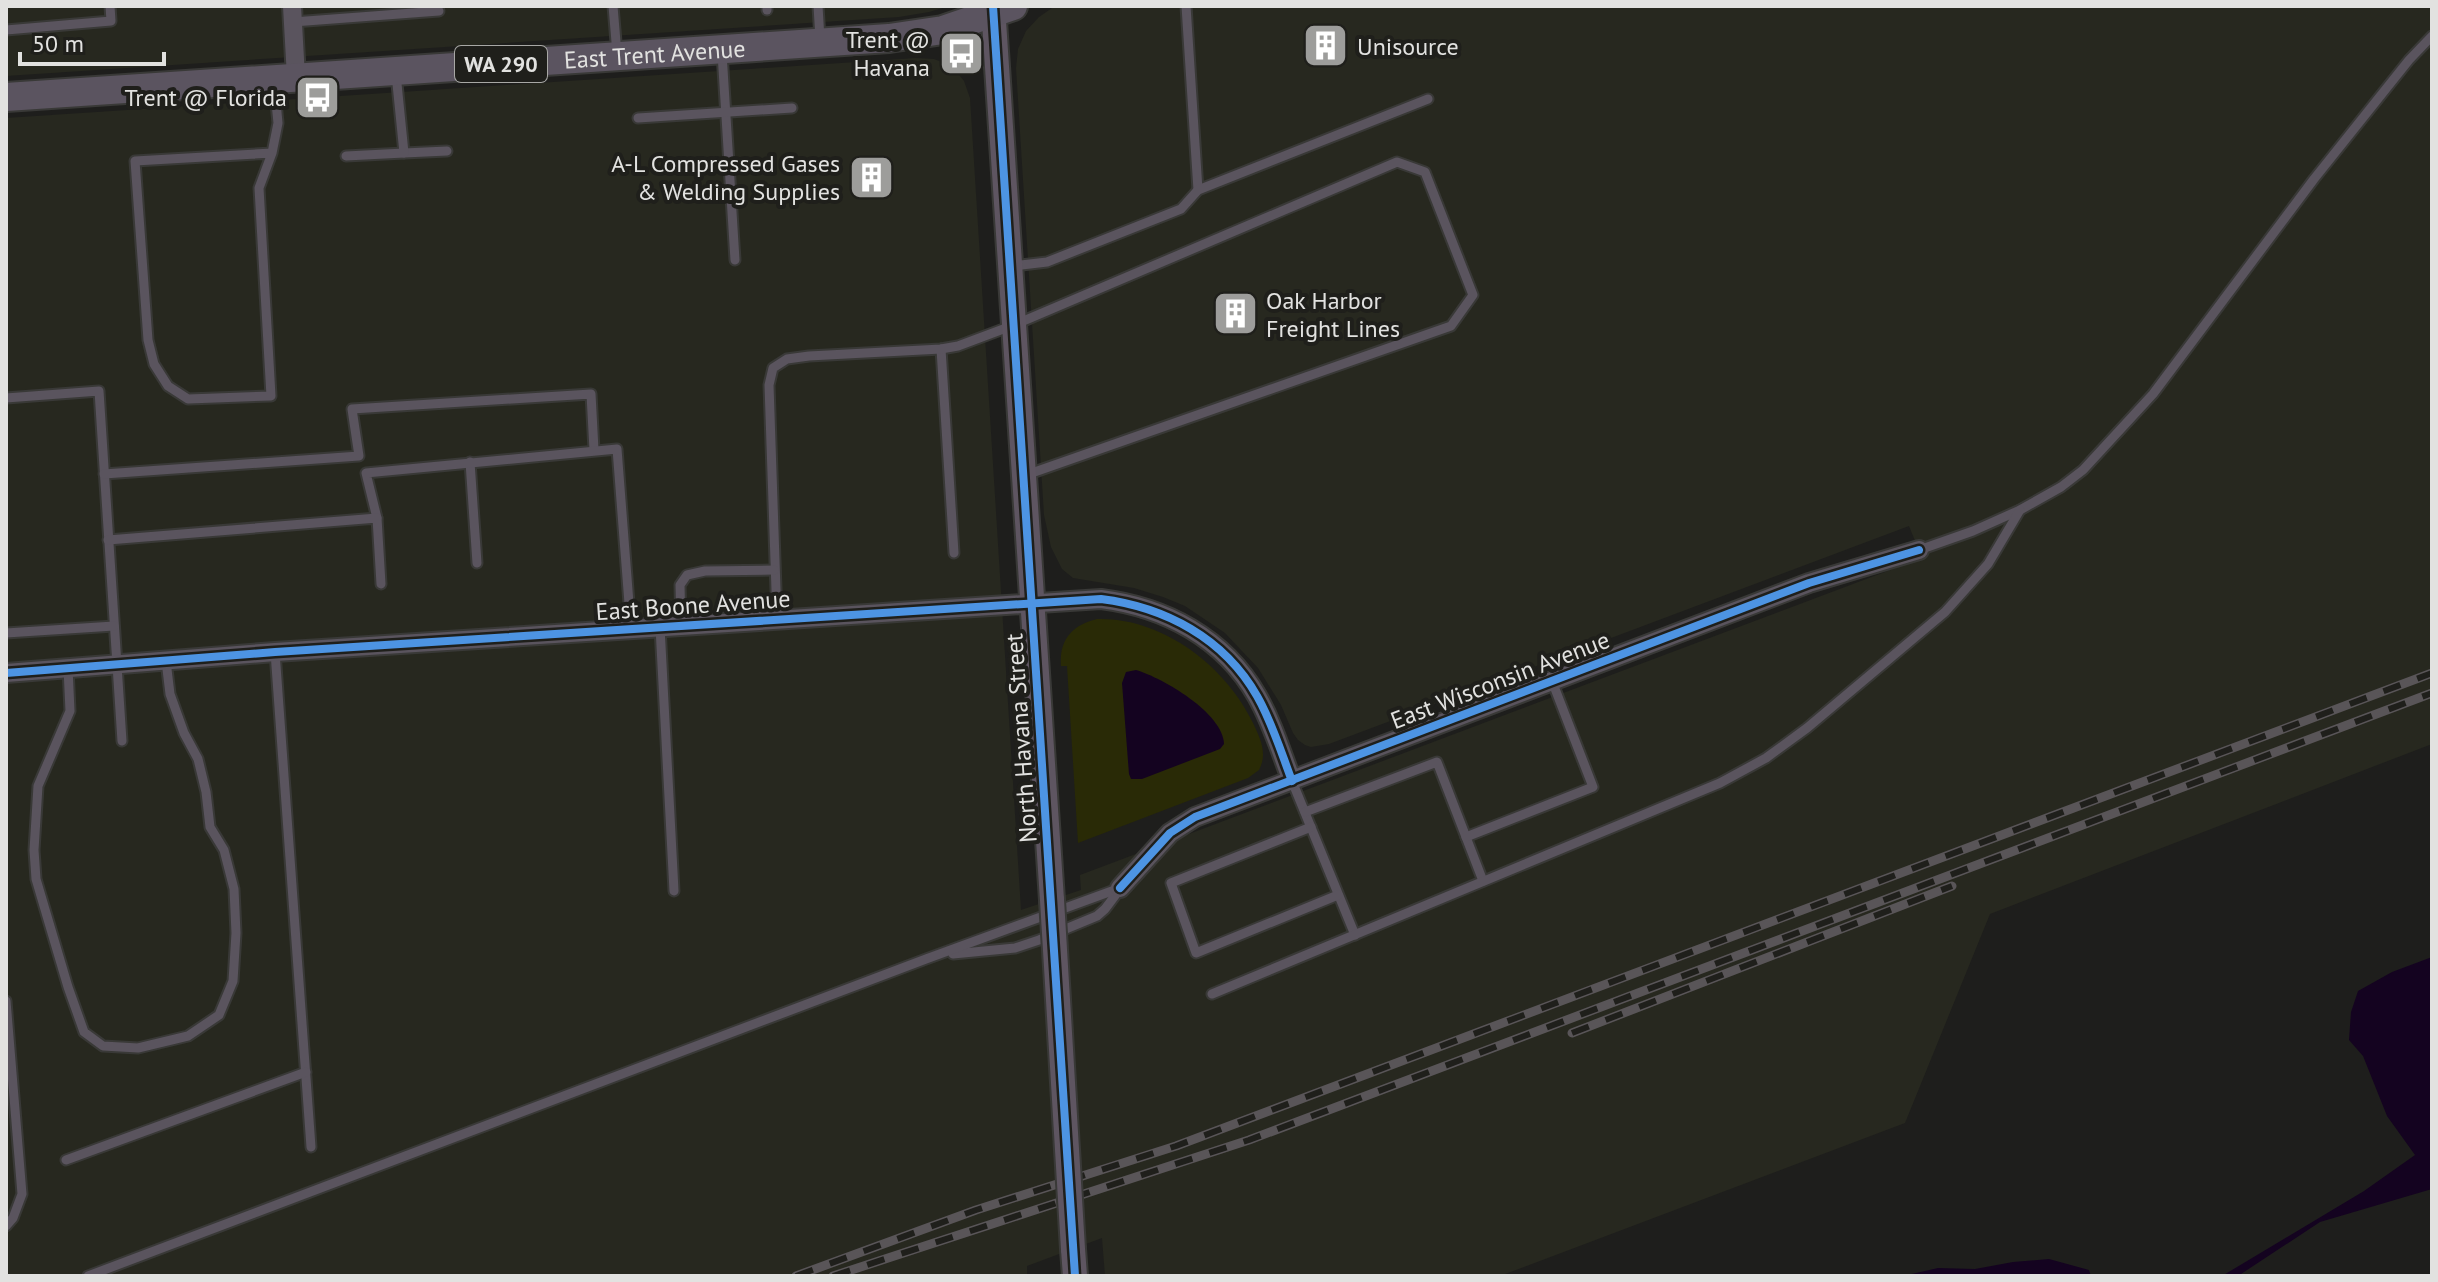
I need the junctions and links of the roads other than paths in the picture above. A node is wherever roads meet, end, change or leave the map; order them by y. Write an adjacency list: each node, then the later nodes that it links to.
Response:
1 (110, 6): 8 (lane)
2 (613, 6): 12 (lane)
3 (818, 6): 10 (lane)
4 (1186, 6): 24 (lane)
5 (1000, 9): 10 (main road, East Trent Avenue / WA 290); 26 (street, North Havana Street)
6 (439, 11): 7 (lane)
7 (292, 14): 14 (street)
8 (6, 30)
9 (2432, 36): 36 (lane)
10 (820, 43): 11 (main road, East Trent Avenue / WA 290)
11 (722, 49): 12 (main road, East Trent Avenue / WA 290); 18 (lane)
12 (618, 56): 13 (main road, East Trent Avenue / WA 290)
13 (396, 70): 14 (main road, East Trent Avenue / WA 290); 22 (lane)
14 (285, 78): 15 (main road, East Trent Avenue / WA 290); 21 (lane)
15 (6, 97)
16 (1428, 99): 24 (lane)
17 (792, 108): 18 (lane)
18 (725, 112): 19 (lane); 25 (lane)
19 (638, 118)
20 (447, 151): 22 (lane)
21 (272, 153): 21 (lane)
22 (404, 153): 23 (lane)
23 (346, 156)
24 (1198, 190): 26 (lane)
25 (735, 260)
26 (1010, 266): 27 (street, North Havana Street)
27 (1014, 325): 28 (lane); 35 (street, North Havana Street); 35 (lane)
28 (941, 349): 40 (lane); 42 (lane)
29 (6, 398): 34 (lane)
30 (594, 450): 31 (lane); 32 (lane); 49 (lane)
31 (359, 456): 33 (lane); 34 (lane)
32 (470, 462): 33 (lane); 41 (lane)
33 (366, 473): 37 (lane)
34 (104, 474): 38 (lane)
35 (1023, 476): 44 (street, North Havana Street)
36 (2020, 510): 39 (lane); 62 (lane)
37 (377, 518): 38 (lane); 43 (lane)
38 (108, 540): 46 (lane)
39 (1919, 550): 56 (street, East Wisconsin Avenue)
40 (954, 553)
41 (477, 563)
42 (774, 570): 45 (lane); 47 (lane)
43 (381, 584)
44 (1031, 602): 45 (street, East Boone Avenue); 58 (street, East Boone Avenue); 75 (street, North Havana Street, bridge)
45 (777, 619): 47 (street, East Boone Avenue)
46 (114, 626): 50 (lane); 53 (lane)
47 (681, 626): 48 (street, East Boone Avenue)
48 (660, 627): 49 (street, East Boone Avenue); 64 (lane)
49 (631, 629): 51 (street, East Boone Avenue)
50 (6, 633)
51 (275, 652): 52 (street, East Boone Avenue); 70 (lane)
52 (166, 661): 53 (street, East Boone Avenue); 54 (lane)
53 (116, 665): 54 (street, East Boone Avenue); 57 (lane)
54 (68, 668): 55 (street, East Boone Avenue)
55 (6, 673)
56 (1552, 681): 58 (street, East Wisconsin Avenue); 61 (lane)
57 (122, 741)
58 (1292, 781): 59 (lane); 63 (street, East Wisconsin Avenue)
59 (1305, 812): 60 (lane); 61 (lane)
60 (1311, 827): 65 (lane); 65 (lane)
61 (1466, 837): 62 (lane)
62 (1483, 881): 66 (lane)
63 (1120, 888): 67 (lane); 67 (lane)
64 (674, 891)
65 (1338, 895): 66 (lane)
66 (1355, 935): 68 (lane)
67 (926, 959): 74 (lane)
68 (1212, 994)
69 (6, 1001): 73 (lane)
70 (306, 1072): 71 (lane); 72 (lane)
71 (311, 1147)
72 (66, 1160)
73 (6, 1226)
74 (88, 1276)
75 (1075, 1276)

